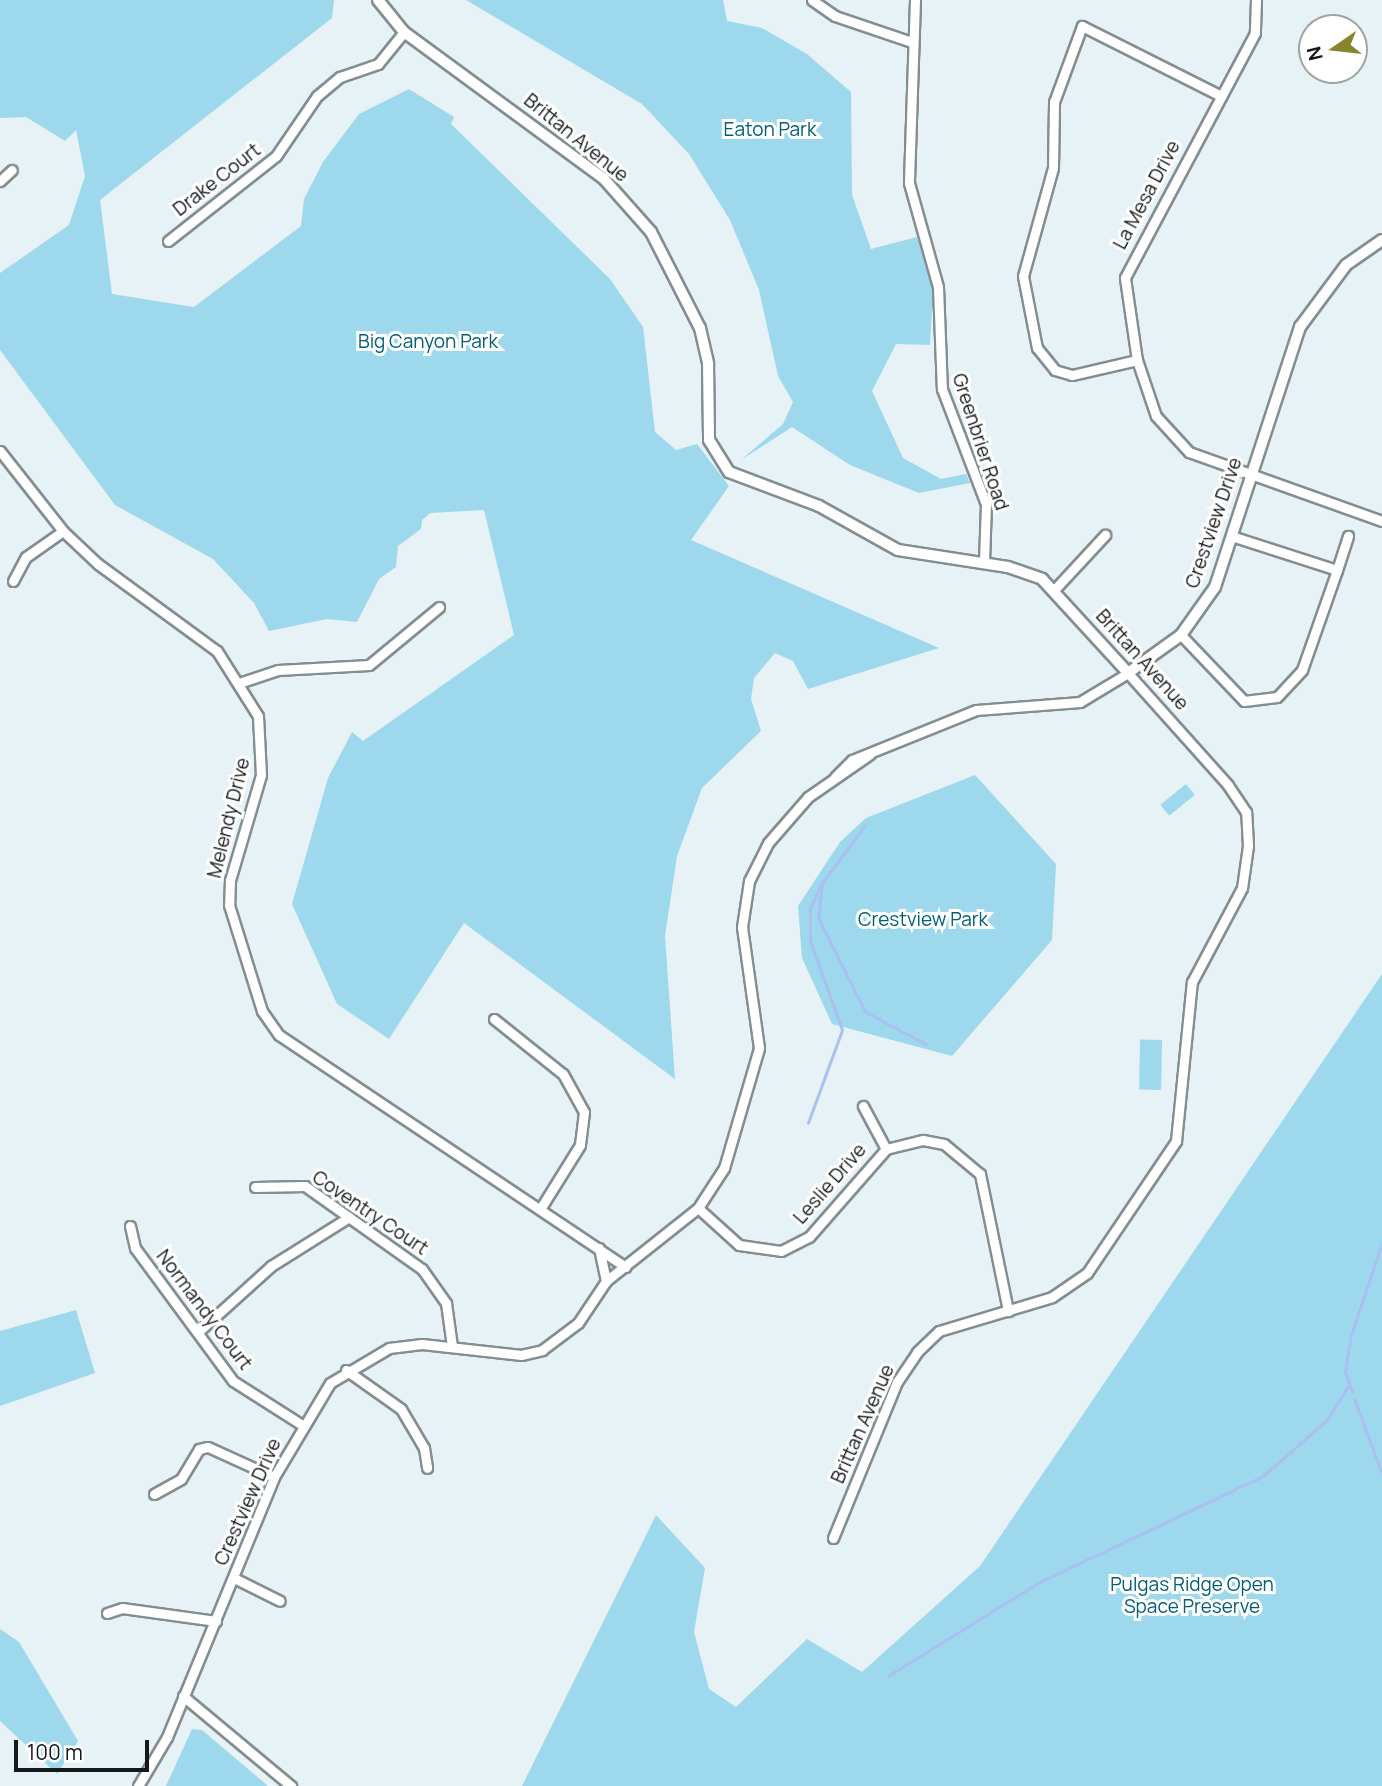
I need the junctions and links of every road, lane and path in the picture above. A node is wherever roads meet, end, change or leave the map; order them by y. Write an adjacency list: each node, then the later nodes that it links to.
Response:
1 (378, 0): 5 (main road, Brittan Avenue)
2 (811, 0): 6 (street)
3 (915, 0): 6 (street, Greenbrier Road)
4 (1255, 0): 7 (street, La Mesa Drive)
5 (404, 33): 11 (street, Drake Court); 20 (main road, Brittan Avenue)
6 (912, 42): 20 (street, Greenbrier Road)
7 (1221, 96): 12 (street, La Mesa Drive); 12 (street)
8 (12, 170): 9 (street)
9 (0, 181)
10 (1382, 240): 14 (main road, Crestview Drive)
11 (168, 241)
12 (1138, 360): 14 (street, La Mesa Drive)
13 (0, 451): 16 (street, Melendy Drive)
14 (1249, 475): 15 (street, La Mesa Drive); 18 (main road, Crestview Drive)
15 (1382, 521)
16 (63, 531): 22 (street); 27 (street, Melendy Drive)
17 (1105, 535): 23 (street)
18 (1231, 536): 21 (street); 25 (main road, Crestview Drive)
19 (1348, 536): 21 (street)
20 (984, 562): 23 (main road, Brittan Avenue)
21 (1337, 570): 25 (street)
22 (13, 581)
23 (1055, 589): 26 (main road, Brittan Avenue)
24 (439, 607): 27 (street)
25 (1181, 635): 26 (main road, Crestview Drive)
26 (1128, 673): 33 (street, Crestview Drive); 39 (street, Brittan Avenue)
27 (240, 684): 32 (street, Melendy Drive)
28 (494, 1019): 32 (street)
29 (863, 1106): 30 (street)
30 (886, 1149): 33 (street, Leslie Drive); 39 (street, Leslie Drive)
31 (255, 1187): 34 (street, Coventry Court)
32 (542, 1206): 36 (street, Melendy Drive)
33 (698, 1208): 37 (street, Crestview Drive)
34 (349, 1217): 40 (street); 41 (street, Coventry Court)
35 (130, 1226): 40 (street, Normandy Court)
36 (599, 1248): 37 (street, Melendy Drive); 38 (street)
37 (625, 1267): 38 (street, Crestview Drive)
38 (606, 1281): 41 (street, Crestview Drive)
39 (1008, 1311): 47 (street, Brittan Avenue)
40 (198, 1332): 43 (street, Normandy Court)
41 (452, 1346): 42 (street, Crestview Drive)
42 (346, 1370): 43 (street, Crestview Drive); 44 (street)
43 (302, 1425): 45 (street, Crestview Drive)
44 (427, 1468)
45 (274, 1477): 46 (street); 48 (street, Crestview Drive)
46 (154, 1494)
47 (833, 1538)
48 (234, 1578): 49 (street); 51 (street, Crestview Drive)
49 (280, 1601)
50 (107, 1613): 51 (street)
51 (216, 1621): 52 (street, Crestview Drive)
52 (183, 1696): 53 (street, Crestview Drive); 54 (street)
53 (138, 1786)
54 (291, 1786)

